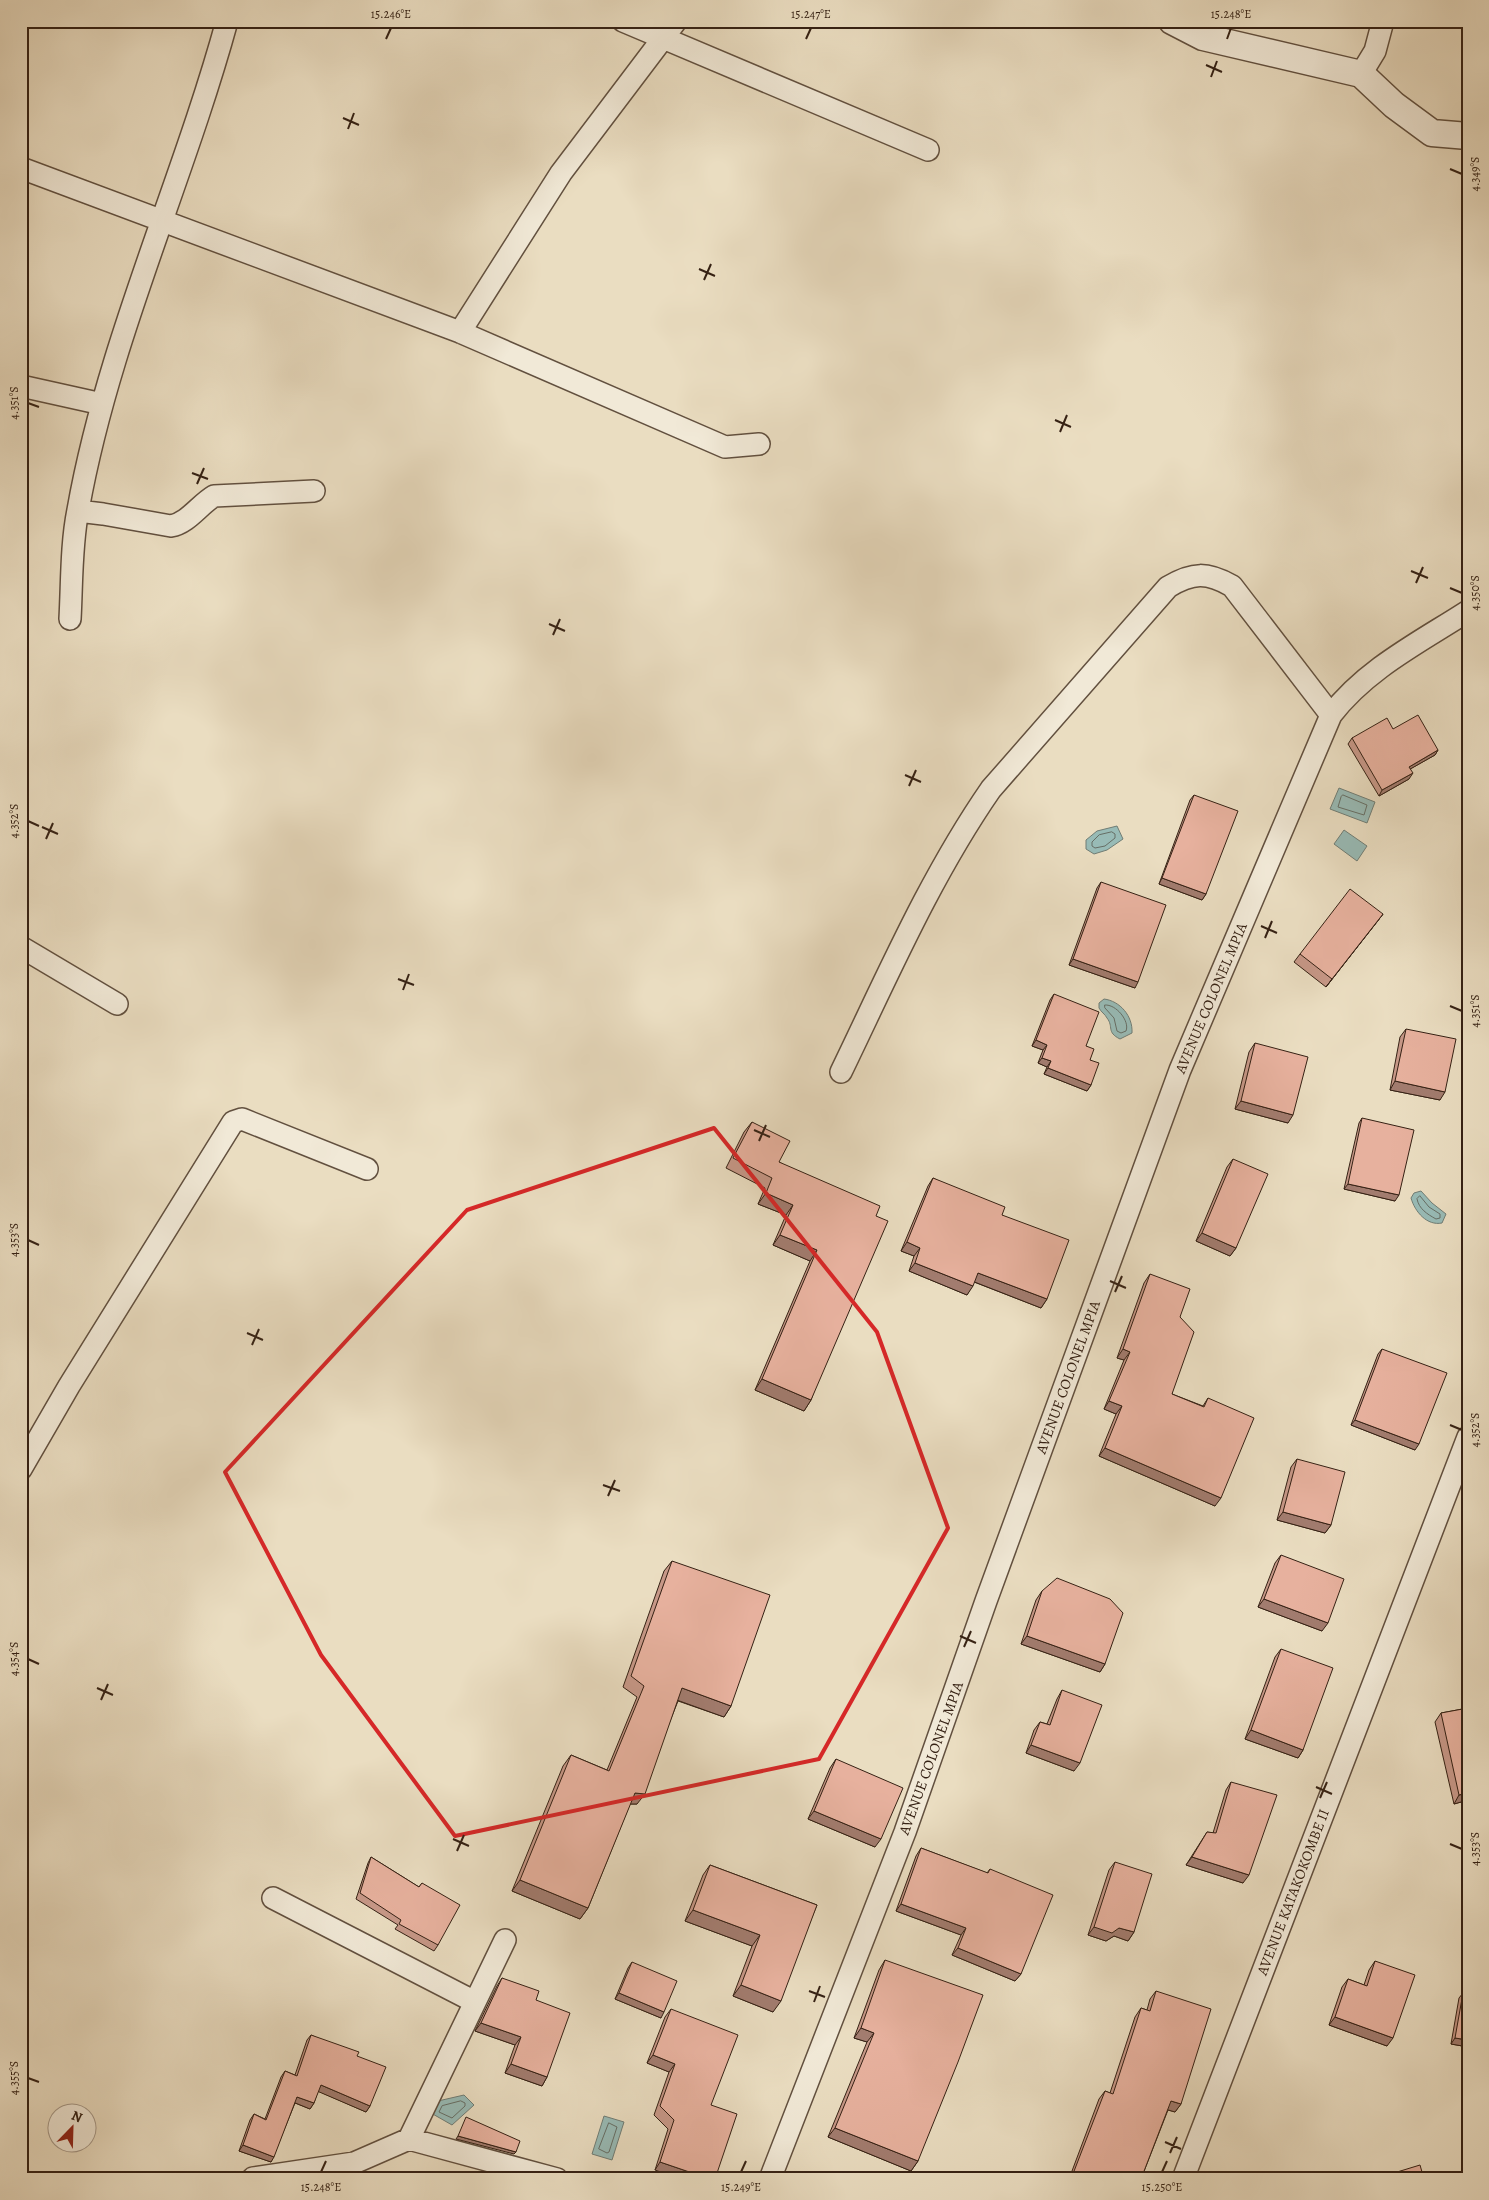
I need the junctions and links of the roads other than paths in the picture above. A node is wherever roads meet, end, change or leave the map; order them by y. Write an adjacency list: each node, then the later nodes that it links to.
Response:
1 (623, 21): 6 (street)
2 (676, 21): 6 (street)
3 (1172, 21): 7 (street)
4 (1383, 21): 7 (street)
5 (221, 23): 11 (street)
6 (663, 39): 9 (street); 12 (street)
7 (1361, 74): 8 (street)
8 (1468, 136)
9 (928, 150)
10 (21, 168): 11 (street)
11 (163, 222): 12 (street); 14 (street)
12 (460, 332): 15 (street)
13 (21, 386): 14 (street)
14 (102, 404): 17 (street)
15 (758, 444)
16 (314, 491): 17 (street)
17 (78, 511): 19 (street)
18 (1468, 611): 20 (street, AVENUE COLONEL MPIA)
19 (70, 619)
20 (1331, 715): 23 (street); 33 (street, AVENUE COLONEL MPIA)
21 (21, 947): 22 (street)
22 (118, 1004)
23 (841, 1072)
24 (368, 1169): 26 (street)
25 (1468, 1437): 34 (street, AVENUE KATAKOKOMBE II)
26 (21, 1469)
27 (273, 1898): 29 (street)
28 (504, 1940): 29 (street)
29 (475, 2002): 30 (street)
30 (409, 2139): 31 (street); 32 (street)
31 (253, 2178)
32 (557, 2179)
33 (770, 2179)
34 (1183, 2179)

